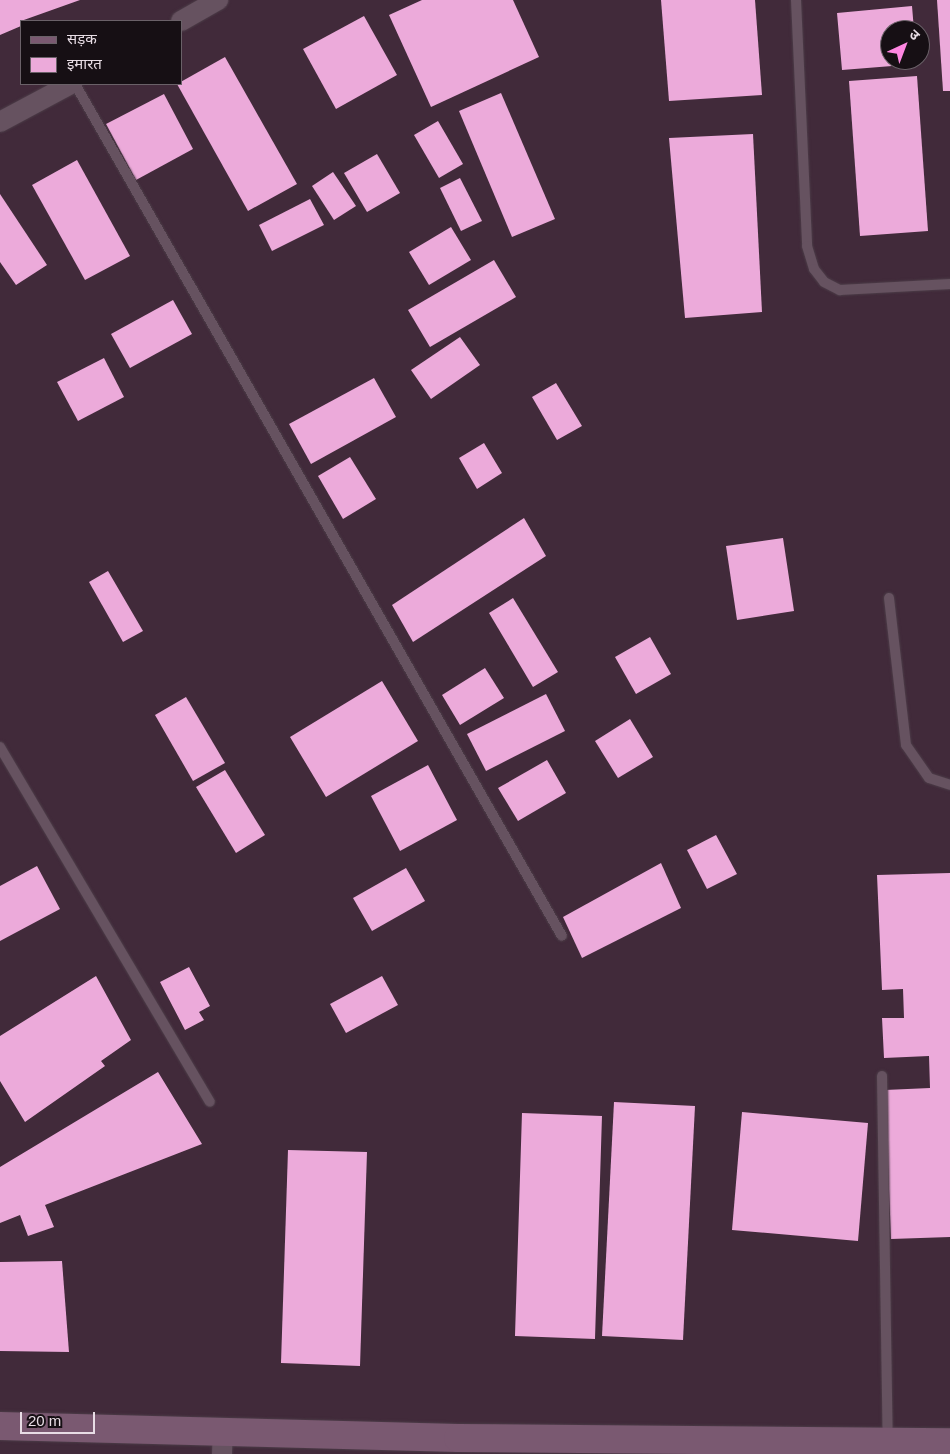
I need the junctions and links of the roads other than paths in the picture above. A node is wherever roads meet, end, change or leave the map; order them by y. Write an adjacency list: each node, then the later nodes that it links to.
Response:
1 (218, 0): 3 (street)
2 (796, 0): 7 (lane)
3 (182, 20)
4 (69, 85): 6 (street)
5 (76, 85): 11 (lane)
6 (0, 122)
7 (950, 284)
8 (889, 598): 10 (lane)
9 (0, 747): 13 (lane)
10 (950, 785)
11 (562, 936)
12 (882, 1076): 16 (lane)
13 (210, 1102)
14 (0, 1426): 15 (street)
15 (223, 1442): 18 (street)
16 (888, 1442): 17 (street); 18 (street)
17 (950, 1442)
18 (723, 1447)

